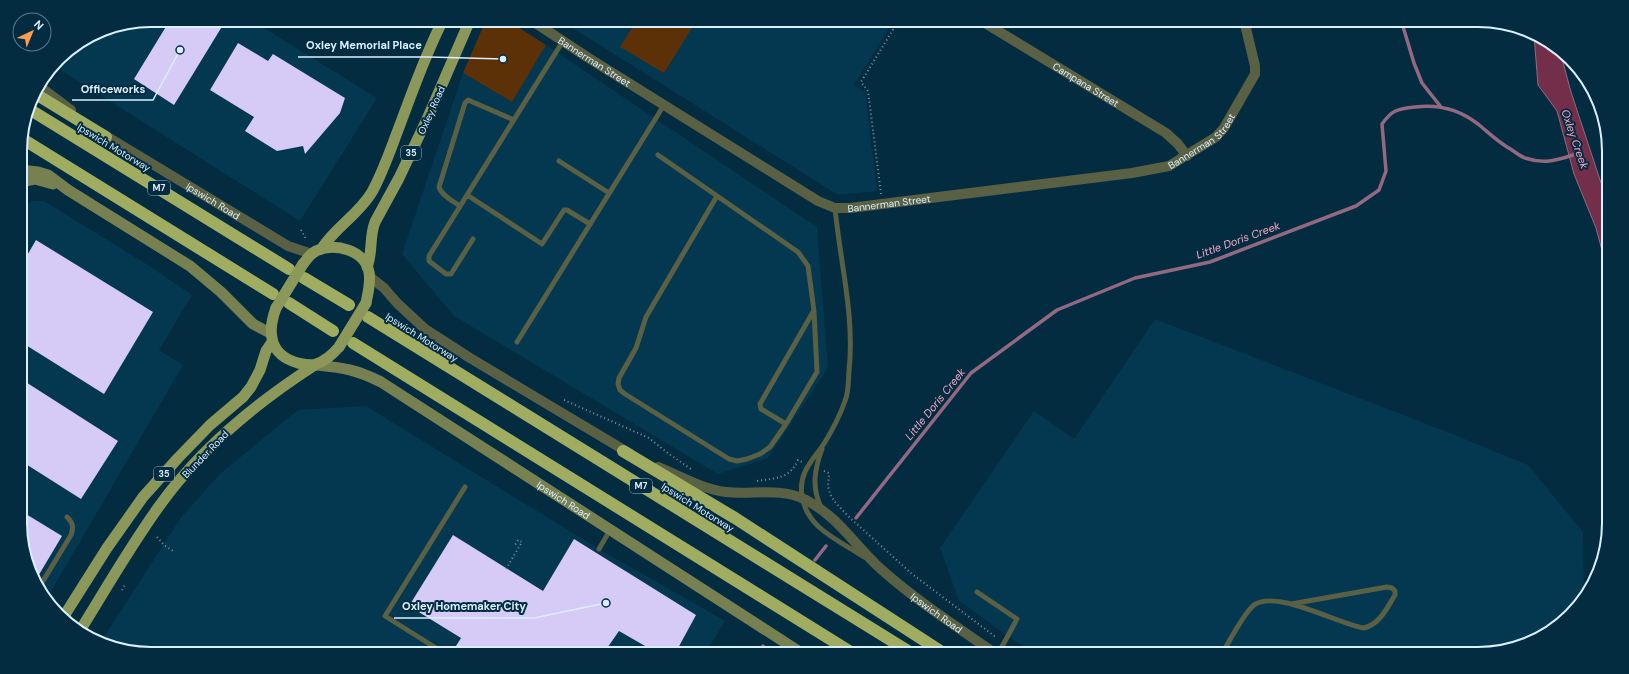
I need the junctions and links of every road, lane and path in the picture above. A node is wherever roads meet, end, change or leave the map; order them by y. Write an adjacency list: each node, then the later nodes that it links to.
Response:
1 (440, 27): 31 (main road, 35)
2 (467, 27): 34 (main road, Oxley Road / 35)
3 (542, 27): 7 (street, Bannerman Street)
4 (895, 27): 24 (path)
5 (992, 27): 16 (street, Campana Street)
6 (1246, 27): 16 (street, Bannerman Street)
7 (563, 41): 10 (street, Bannerman Street); 12 (lane)
8 (44, 90): 13 (street, Ipswich Road)
9 (40, 97): 13 (highway)
10 (664, 105): 21 (lane); 26 (street, Bannerman Street)
11 (33, 112): 33 (highway, Ipswich Motorway / M7)
12 (514, 120): 22 (lane); 25 (lane)
13 (106, 137): 32 (street, Ipswich Road)
14 (27, 142): 36 (highway)
15 (658, 155): 23 (lane)
16 (1187, 156): 24 (street, Bannerman Street)
17 (559, 160): 21 (lane)
18 (27, 171): 20 (main road)
19 (27, 181): 20 (main road)
20 (68, 190): 42 (main road)
21 (609, 194): 27 (lane)
22 (467, 195): 25 (lane); 27 (lane)
23 (718, 196): 39 (lane); 46 (lane)
24 (882, 204): 26 (street, Bannerman Street)
25 (460, 206): 29 (lane)
26 (835, 208): 47 (lane)
27 (590, 224): 43 (lane)
28 (301, 230): 30 (path)
29 (473, 239)
30 (306, 240)
31 (322, 248): 32 (main road, 35); 34 (main road)
32 (312, 254): 42 (main road, 35, bridge)
33 (289, 269)
34 (369, 272): 45 (main road, 35, bridge); 48 (street, Ipswich Road)
35 (304, 278): 38 (highway)
36 (273, 294)
37 (289, 303): 41 (highway)
38 (349, 306)
39 (814, 311): 46 (lane); 46 (lane)
40 (368, 317): 70 (highway, Ipswich Motorway / M7)
41 (333, 331)
42 (271, 337): 45 (main road); 65 (main road, Blunder Road / 35)
43 (517, 342)
44 (353, 343): 69 (highway)
45 (315, 365): 53 (main road, Ipswich Road); 66 (main road, Blunder Road / 35)
46 (786, 424)
47 (823, 446): 50 (lane); 51 (lane)
48 (623, 451): 50 (street, Ipswich Road); 71 (highway)
49 (465, 487): 67 (lane)
50 (802, 498): 51 (street, Ipswich Road); 58 (lane, Ipswich Road)
51 (822, 509): 58 (street, Ipswich Road)
52 (67, 517): 60 (lane)
53 (610, 530): 56 (lane); 68 (main road, Ipswich Road)
54 (157, 537): 57 (path)
55 (515, 545): 59 (path)
56 (599, 549)
57 (173, 551)
58 (880, 568): 72 (street, Ipswich Road)
59 (506, 569)
60 (42, 582)
61 (126, 583): 62 (path)
62 (122, 590)
63 (976, 592): 73 (lane)
64 (1291, 604): 64 (lane); 74 (lane)
65 (66, 613)
66 (83, 626)
67 (434, 647)
68 (792, 647)
69 (843, 647)
70 (902, 647)
71 (934, 647)
72 (987, 647)
73 (1001, 647)
74 (1227, 647)

